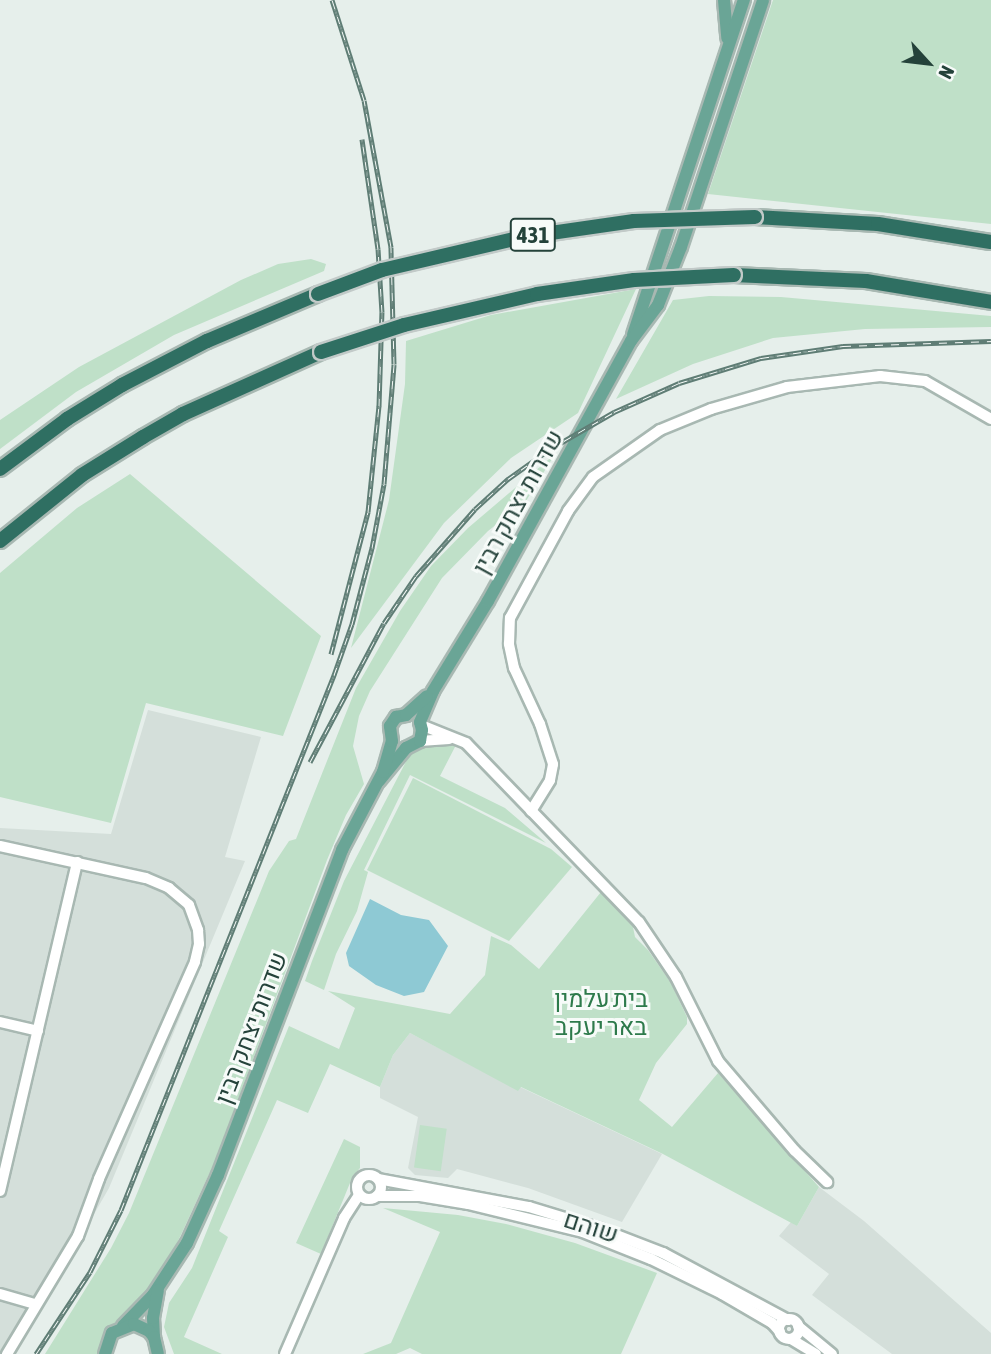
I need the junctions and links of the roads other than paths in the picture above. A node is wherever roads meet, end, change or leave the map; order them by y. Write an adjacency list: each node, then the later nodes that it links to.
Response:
1 (724, 0): 4 (main road)
2 (744, 0): 4 (main road, שדרות יצחק רבין)
3 (763, 0): 9 (main road, שדרות יצחק רבין)
4 (724, 63): 9 (main road, שדרות יצחק רבין)
5 (878, 224): 6 (highway); 7 (highway, 431); 11 (highway, 431, bridge)
6 (991, 231)
7 (991, 242)
8 (991, 302): 12 (highway, 431, bridge)
9 (631, 341): 13 (main road, שדרות יצחק רבין)
10 (991, 419): 21 (street)
11 (0, 468)
12 (0, 541)
13 (439, 682): 14 (main road, שדרות יצחק רבין); 15 (main road, שדרות יצחק רבין)
14 (406, 715): 15 (main road); 16 (main road, שדרות יצחק רבין)
15 (421, 724): 17 (main road, שדרות יצחק רבין); 18 (street)
16 (392, 741): 19 (main road); 20 (main road, שדרות יצחק רבין)
17 (420, 741): 18 (street); 19 (main road, שדרות יצחק רבין)
18 (466, 743): 21 (street)
19 (406, 748): 20 (main road, שדרות יצחק רבין)
20 (379, 781): 32 (main road, שדרות יצחק רבין)
21 (531, 811): 28 (street)
22 (0, 846): 23 (street)
23 (77, 862): 25 (street); 34 (street)
24 (0, 1022): 25 (street)
25 (38, 1031): 26 (street)
26 (5, 1154): 29 (street)
27 (378, 1179): 30 (street); 31 (street); 35 (street, שוהם)
28 (827, 1182)
29 (0, 1191)
30 (359, 1195): 31 (street); 43 (street)
31 (377, 1196): 38 (street, שוהם)
32 (159, 1287): 36 (main road, שדרות יצחק רבין); 40 (main road, שדרות יצחק רבין)
33 (0, 1294): 34 (street)
34 (36, 1304): 41 (street)
35 (788, 1320): 37 (street); 38 (street)
36 (122, 1326): 40 (main road); 42 (main road, שדרות יצחק רבין)
37 (799, 1326): 39 (street); 45 (street)
38 (780, 1332): 39 (street)
39 (791, 1339): 44 (street)
40 (158, 1348)
41 (7, 1354)
42 (105, 1354)
43 (285, 1354)
44 (816, 1354)
45 (832, 1354)

